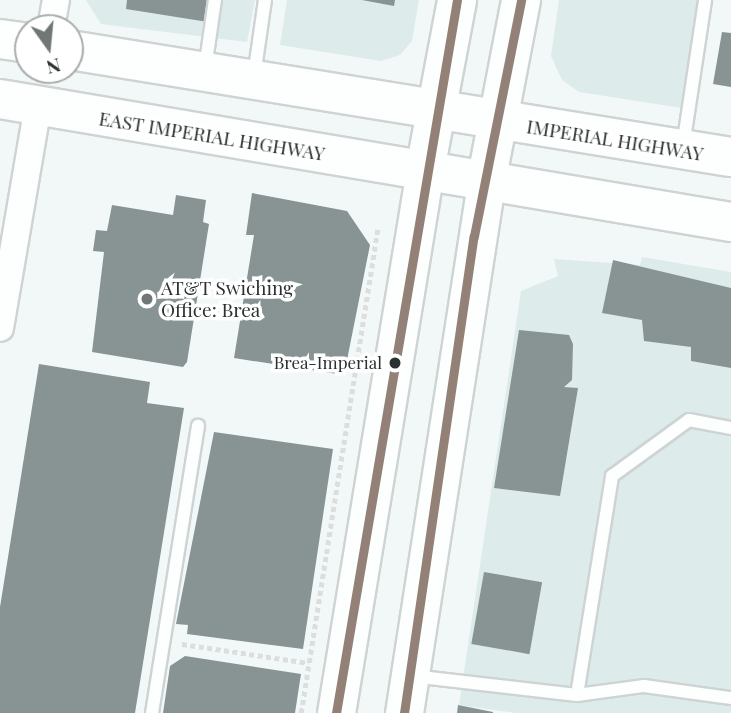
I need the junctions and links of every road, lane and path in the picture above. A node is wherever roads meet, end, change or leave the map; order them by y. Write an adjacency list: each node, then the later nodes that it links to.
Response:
1 (215, 0): 7 (lane)
2 (265, 0): 8 (lane)
3 (457, 0): 11 (main road)
4 (521, 0): 12 (main road)
5 (705, 0): 13 (lane)
6 (84, 52): 7 (main road)
7 (205, 72): 8 (main road)
8 (254, 80): 11 (main road)
9 (0, 99): 10 (main road, EAST IMPERIAL HIGHWAY)
10 (38, 106): 15 (main road, EAST IMPERIAL HIGHWAY); 19 (street)
11 (436, 110): 12 (main road, IMPERIAL HIGHWAY); 15 (main road)
12 (500, 122): 13 (main road, IMPERIAL HIGHWAY); 16 (main road)
13 (682, 149): 14 (main road, IMPERIAL HIGHWAY)
14 (731, 157)
15 (425, 170): 16 (main road, EAST IMPERIAL HIGHWAY); 29 (main road)
16 (487, 177): 17 (main road, EAST IMPERIAL HIGHWAY); 24 (main road)
17 (731, 222)
18 (378, 227): 23 (path)
19 (0, 328)
20 (198, 426): 22 (lane)
21 (731, 428): 25 (lane)
22 (164, 641): 23 (path); 27 (lane)
23 (309, 663): 28 (path)
24 (410, 675): 25 (lane); 30 (main road)
25 (577, 695): 26 (lane)
26 (731, 698)
27 (152, 713)
28 (301, 713)
29 (336, 713)
30 (404, 713)

